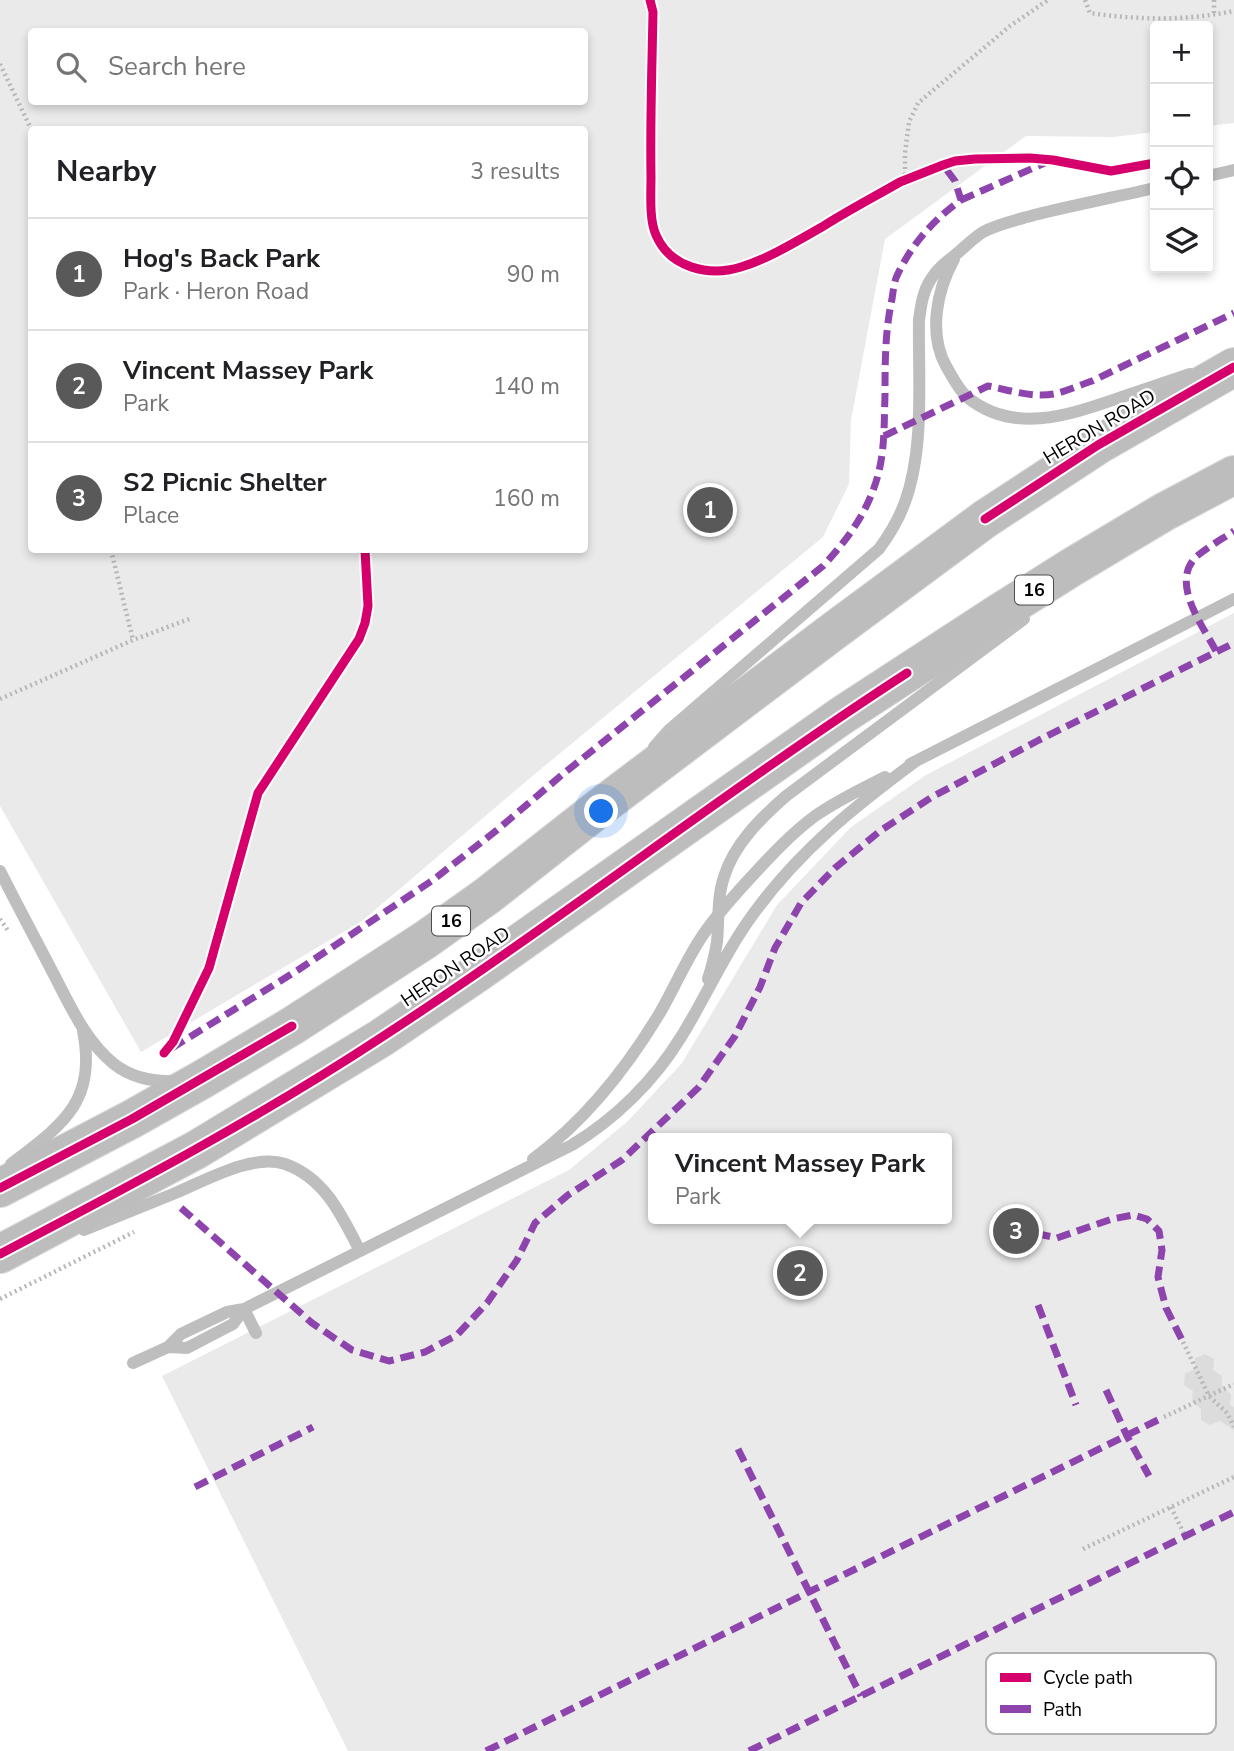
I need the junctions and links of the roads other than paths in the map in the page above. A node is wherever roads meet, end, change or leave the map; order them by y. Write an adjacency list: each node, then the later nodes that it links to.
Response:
1 (1234, 170): 2 (lane)
2 (1213, 175)
3 (1150, 189): 4 (lane)
4 (956, 255): 5 (lane); 13 (lane)
5 (1234, 358)
6 (1234, 367): 13 (main road, HERON ROAD / 16)
7 (1234, 475): 8 (main road, HERON ROAD / 16)
8 (1164, 512): 9 (lane); 23 (main road, HERON ROAD / 16)
9 (1068, 585)
10 (1234, 599): 12 (lane)
11 (1035, 610): 15 (lane)
12 (916, 761): 15 (lane); 16 (lane)
13 (603, 805): 18 (main road, HERON ROAD / 16)
14 (0, 871): 17 (lane)
15 (719, 913): 16 (lane); 20 (lane)
16 (704, 996): 20 (lane)
17 (82, 1027): 18 (lane); 19 (lane)
18 (203, 1079): 21 (main road, HERON ROAD / 16)
19 (0, 1172)
20 (507, 1178): 24 (lane)
21 (0, 1188)
22 (74, 1234): 24 (lane)
23 (18, 1251): 25 (lane)
24 (360, 1251): 26 (lane)
25 (0, 1263)
26 (244, 1309): 27 (lane); 28 (lane)
27 (256, 1334)
28 (133, 1363)

